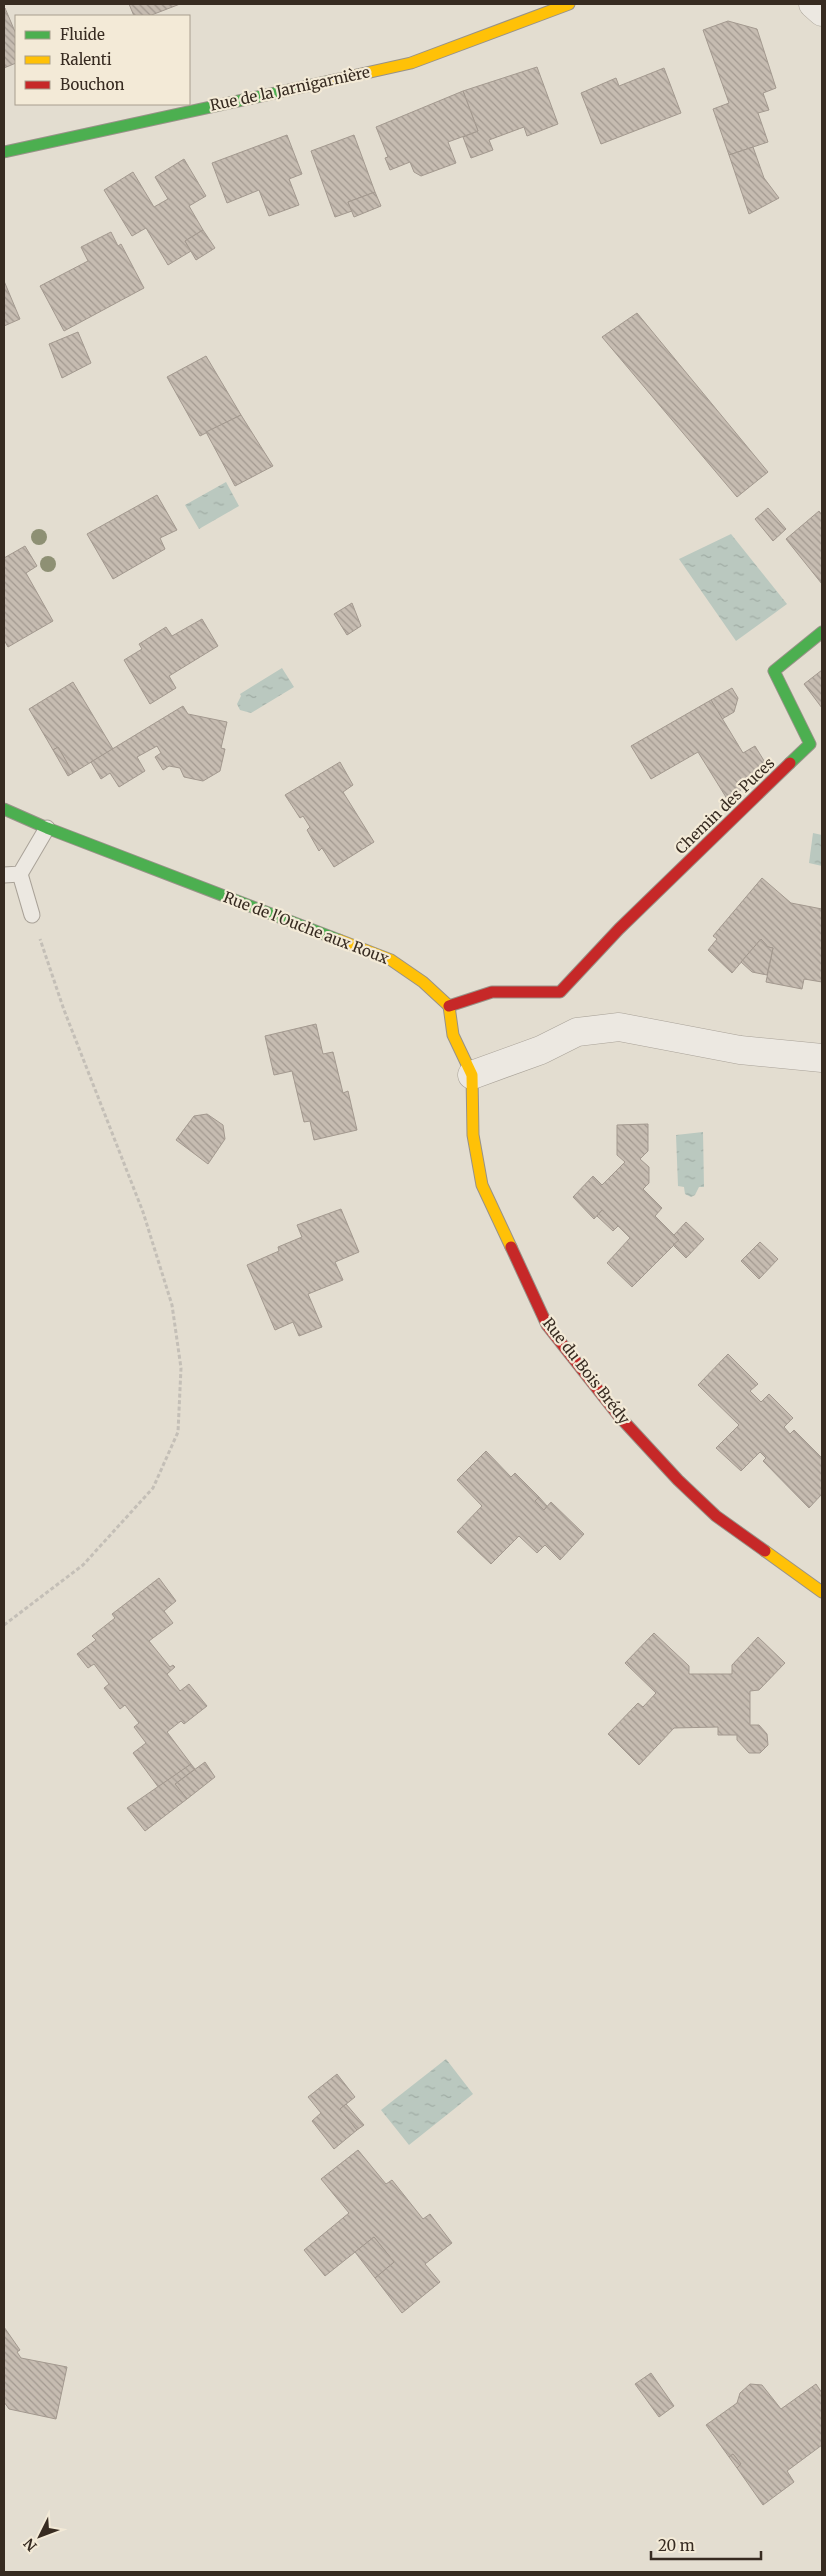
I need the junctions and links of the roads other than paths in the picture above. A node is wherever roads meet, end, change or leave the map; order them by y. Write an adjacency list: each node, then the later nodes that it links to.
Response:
1 (569, 4): 4 (street, Rue de la Jarnigarnière)
2 (814, 4): 3 (street)
3 (822, 12)
4 (4, 152)
5 (822, 632): 11 (street, Chemin des Puces)
6 (4, 809): 7 (street, Rue de l'Ouche aux Roux)
7 (47, 828): 8 (lane); 11 (street, Rue de l'Ouche aux Roux)
8 (20, 874): 9 (lane); 10 (lane)
9 (4, 875)
10 (32, 915)
11 (448, 1006): 13 (street, Rue du Bois Brédy)
12 (822, 1058): 13 (street)
13 (472, 1075): 14 (street, Rue du Bois Brédy)
14 (822, 1592)

